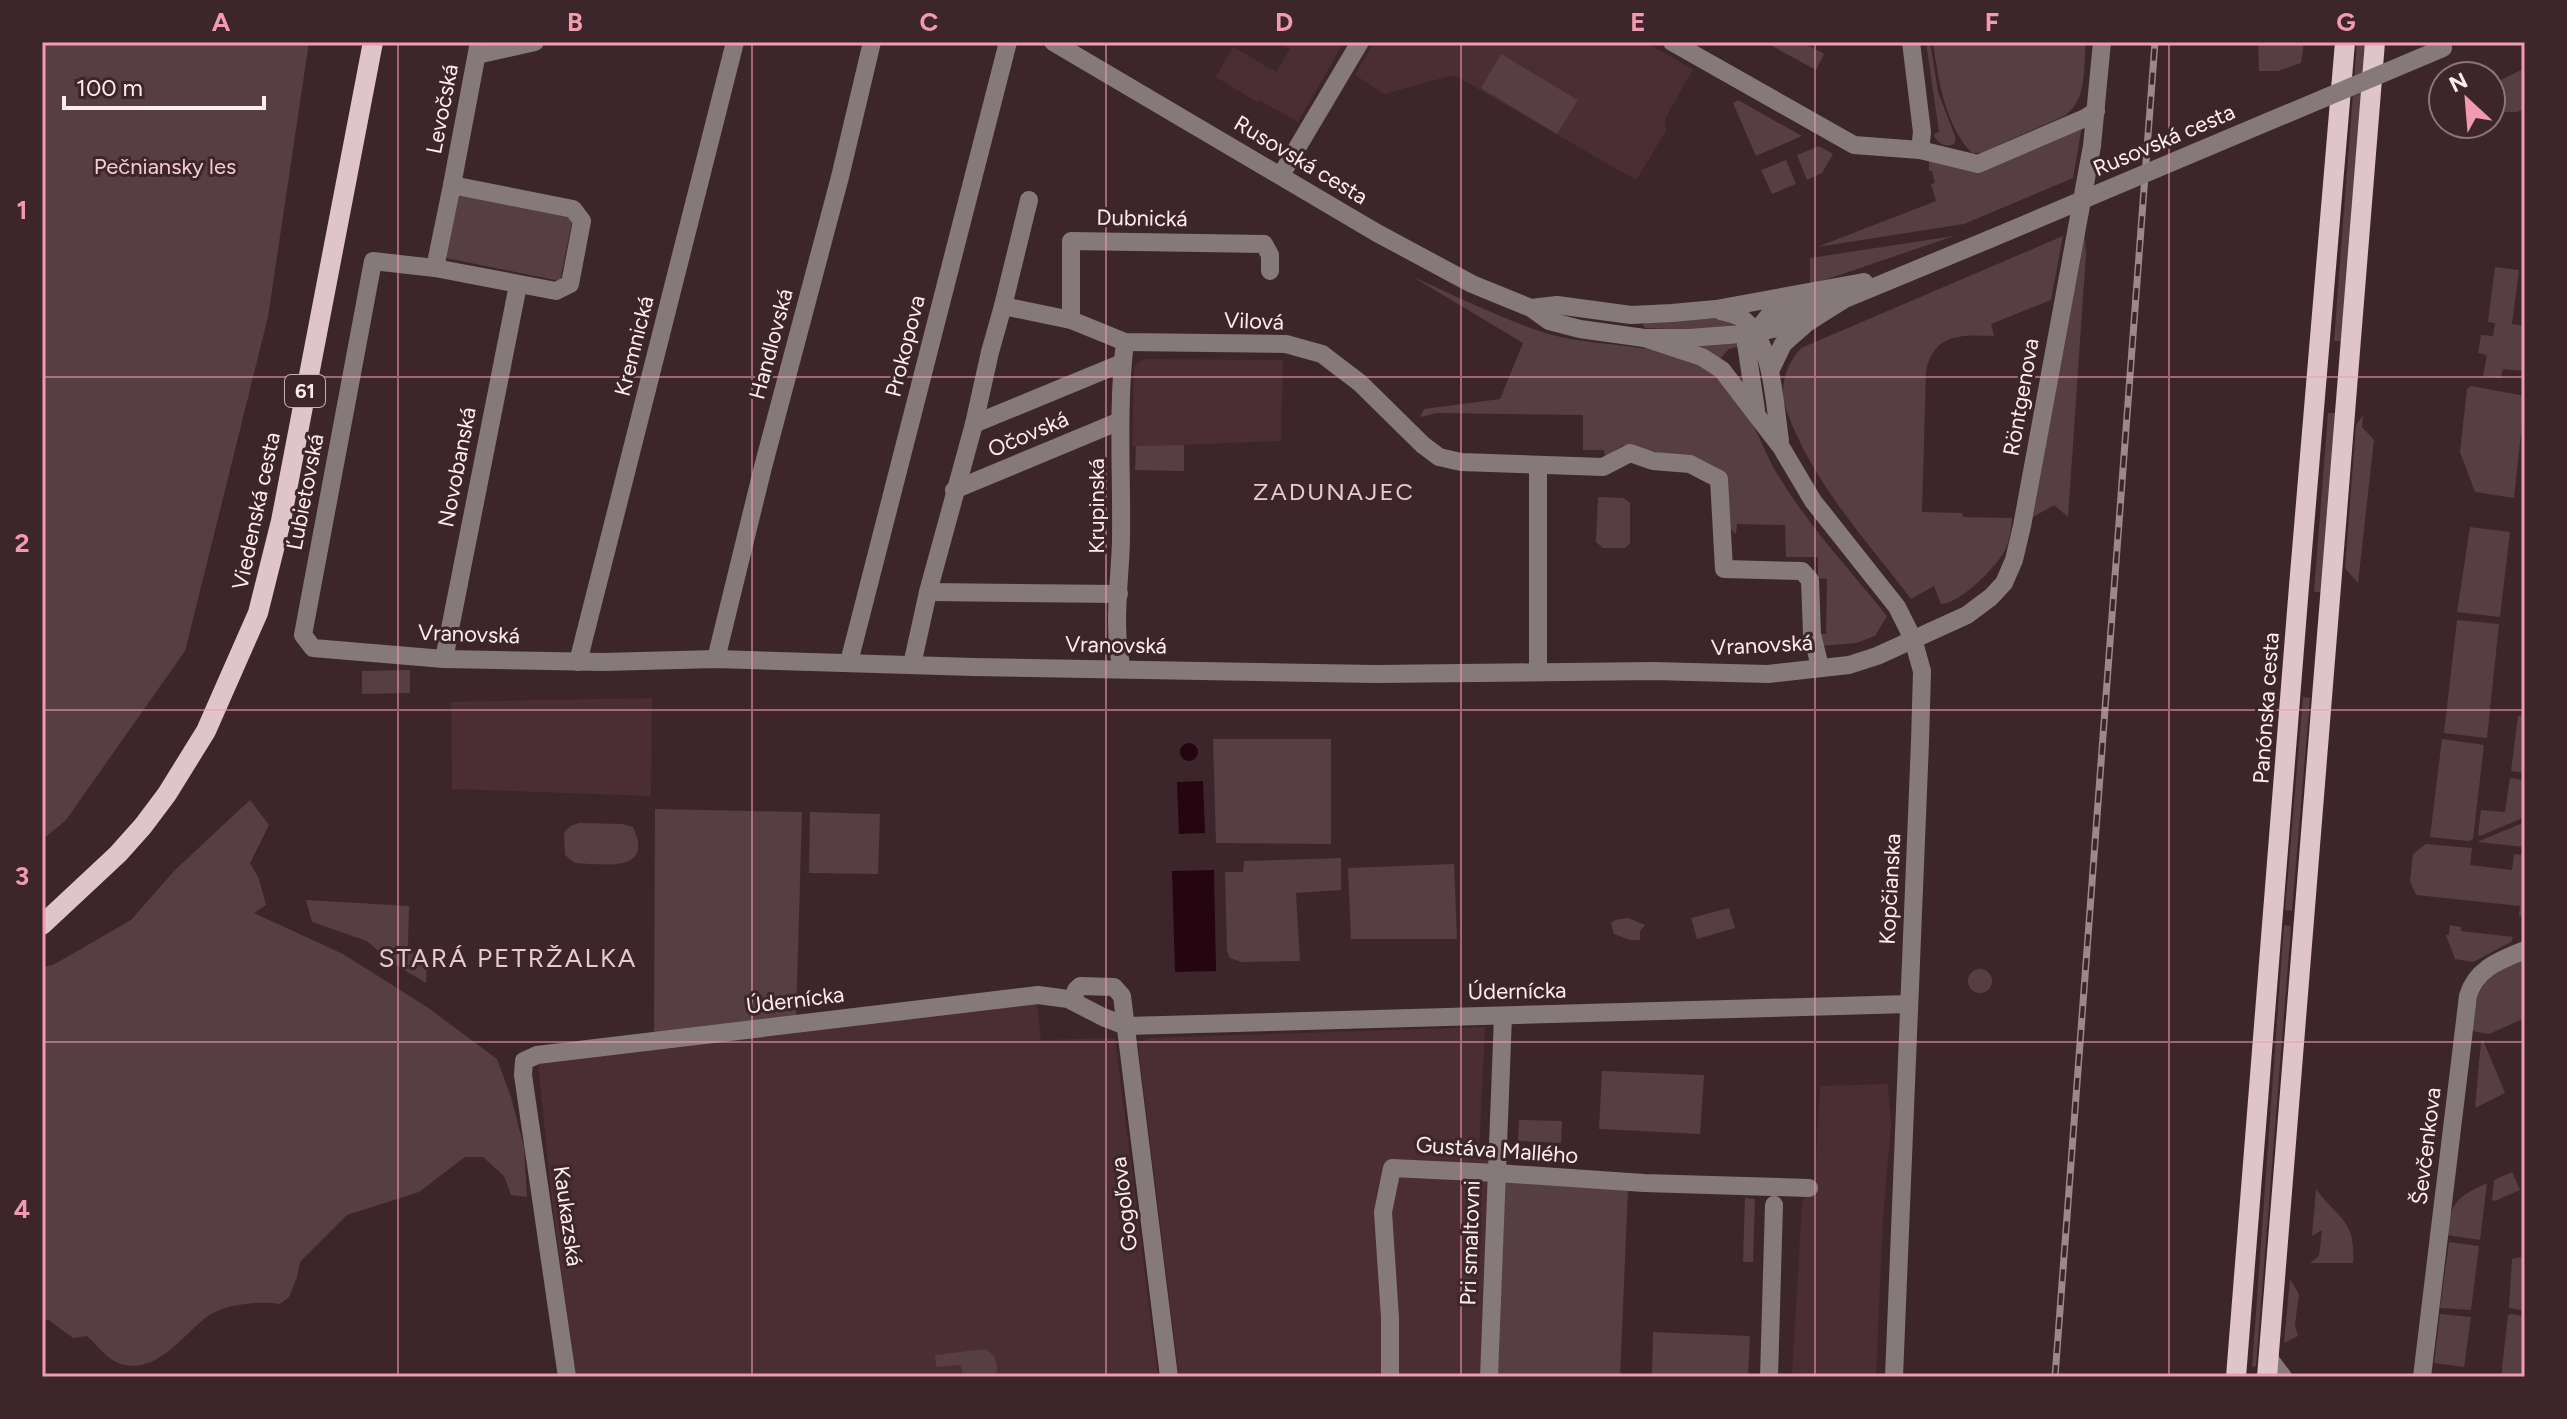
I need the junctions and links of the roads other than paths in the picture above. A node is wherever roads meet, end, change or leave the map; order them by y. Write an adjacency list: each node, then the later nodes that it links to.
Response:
1 (373, 42): 53 (main road, Viedenská cesta / 61)
2 (535, 42): 14 (street)
3 (735, 42): 47 (street, Kremnická)
4 (872, 42): 46 (street, Handlovská)
5 (1008, 42): 48 (street, Prokopova)
6 (1053, 42): 17 (street, Rusovská cesta)
7 (1360, 42): 17 (street)
8 (1672, 42): 16 (street)
9 (1911, 42): 16 (street)
10 (2102, 42): 15 (street, Röntgenova)
11 (2345, 42): 64 (main road, Panónska cesta)
12 (2375, 42): 63 (main road)
13 (2452, 44): 22 (street, Rusovská cesta, bridge)
14 (478, 48): 18 (street, Levočská)
15 (2096, 111): 16 (street); 43 (street, Röntgenova)
16 (1920, 150)
17 (1281, 175): 26 (street, Rusovská cesta)
18 (452, 185): 20 (street, Levočská); 23 (street)
19 (1029, 200): 25 (street, Očovská)
20 (435, 268): 23 (street); 44 (street, Ľubietovská)
21 (1270, 271): 28 (street, Dubnická)
22 (1903, 275): 24 (street, Rusovská cesta); 27 (street, Rusovská cesta)
23 (518, 285): 45 (street, Novobanská)
24 (1845, 299): 29 (street, Rusovská cesta); 30 (street)
25 (1003, 306): 28 (street, Vilová); 37 (street, Očovská)
26 (1531, 308): 27 (street, Rusovská cesta); 31 (street, Rusovská cesta)
27 (1716, 309): 30 (street)
28 (1071, 320): 32 (street, Vilová)
29 (1810, 321): 30 (street, Rusovská cesta); 34 (street)
30 (1754, 333): 31 (street, Rusovská cesta); 34 (street, Kopčianska); 35 (street, Kopčianska)
31 (1644, 338): 35 (street, Kopčianska)
32 (1125, 342): 33 (street, Krupinská); 39 (street, Vilová)
33 (1122, 363): 36 (street, Krupinská); 37 (street, Očovská)
34 (1771, 369): 38 (street, Kopčianska)
35 (1757, 413): 38 (street, Kopčianska)
36 (1120, 421): 40 (street, Očovská); 42 (street, Krupinská)
37 (974, 424): 40 (street, Očovská)
38 (1781, 447): 43 (street, Kopčianska)
39 (1538, 466): 50 (street, Vilová); 52 (street)
40 (954, 490): 41 (street, Očovská)
41 (928, 592): 42 (street); 49 (street, Očovská)
42 (1119, 594): 51 (street, Krupinská)
43 (1913, 639): 50 (street, Vranovská); 56 (street, Kopčianska)
44 (313, 648): 45 (street, Vranovská)
45 (444, 659): 47 (street, Vranovská)
46 (716, 659): 47 (street, Vranovská); 48 (street, Vranovská)
47 (578, 662)
48 (849, 662): 49 (street, Vranovská)
49 (912, 665): 51 (street, Vranovská)
50 (1820, 667): 52 (street, Vranovská)
51 (1122, 669): 52 (street, Vranovská)
52 (1538, 672)
53 (42, 925)
54 (2525, 950): 72 (street, Ševčenkova)
55 (1073, 1001): 58 (street, Údernícka); 58 (street); 59 (street, Údernícka)
56 (1909, 1004): 57 (street, Údernícka); 70 (street, Kopčianska)
57 (1503, 1016): 58 (street, Údernícka); 60 (street, Pri smaltovni)
58 (1126, 1026): 66 (street, Gogoľova)
59 (524, 1061): 65 (street, Kaukazská)
60 (1497, 1173): 61 (street, Gustáva Mallého); 67 (street, Gustáva Mallého); 68 (street, Pri smaltovni)
61 (1809, 1188)
62 (1774, 1205): 69 (street)
63 (2268, 1367): 71 (street)
64 (2239, 1375)
65 (567, 1377)
66 (1169, 1377)
67 (1390, 1377)
68 (1489, 1377)
69 (1769, 1377)
70 (1894, 1377)
71 (2283, 1377)
72 (2422, 1377)

